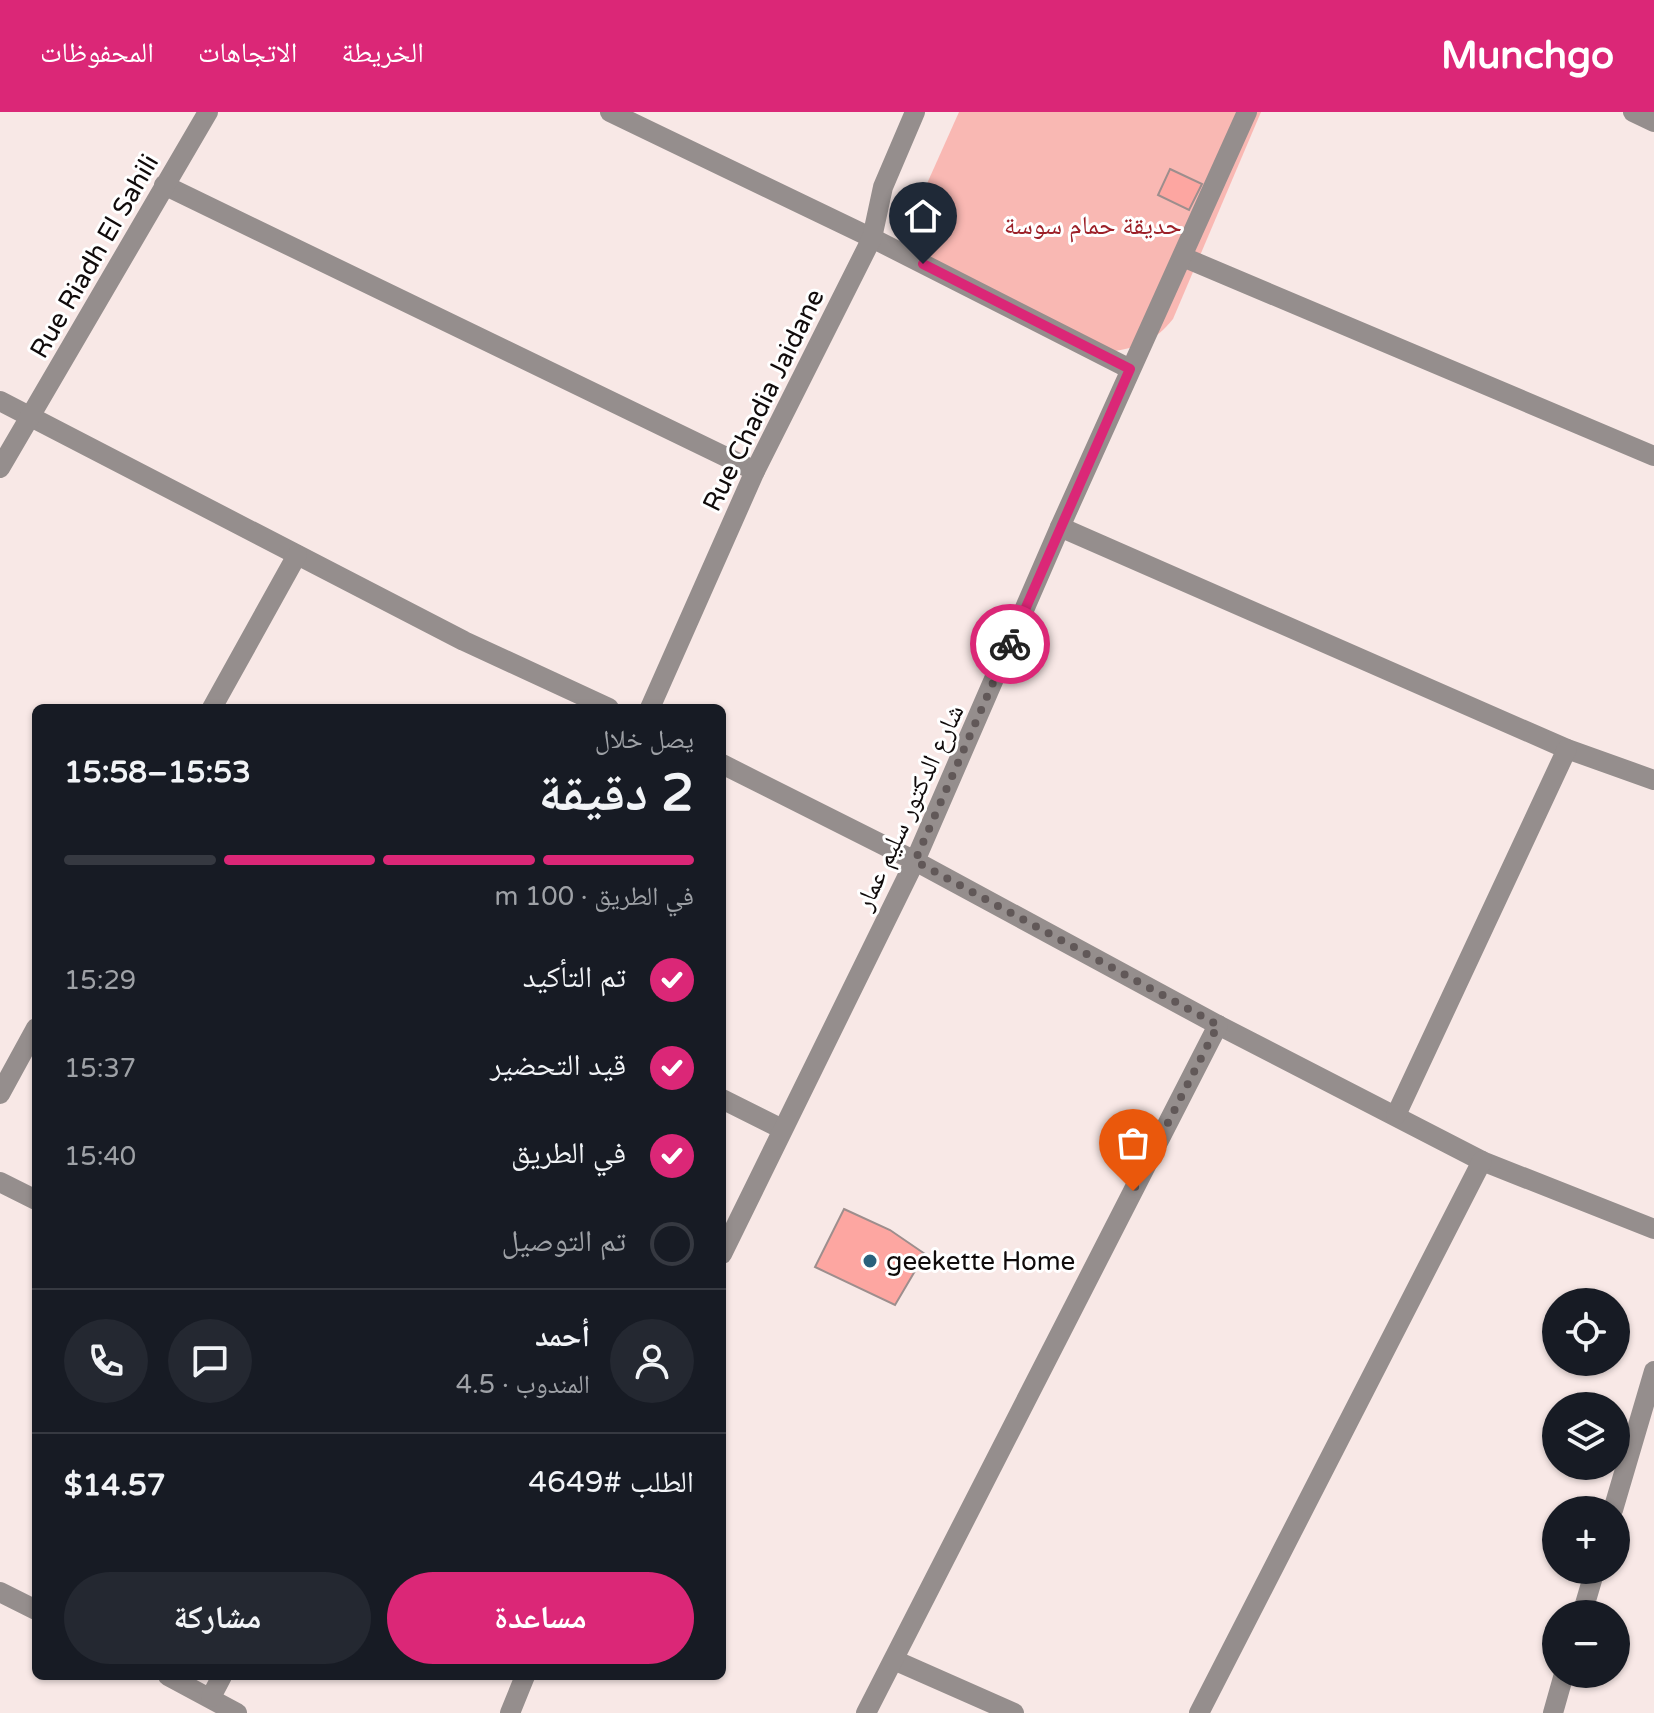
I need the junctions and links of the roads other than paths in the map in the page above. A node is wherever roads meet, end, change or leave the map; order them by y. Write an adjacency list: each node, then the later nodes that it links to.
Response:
1 (208, 112): 7 (street, Rue Riadh El Sahili)
2 (610, 112): 8 (street)
3 (915, 112): 8 (street, Rue Chadia Jaidane)
4 (1247, 112): 9 (street, شارع الدكتور سليم عمار)
5 (1633, 112): 6 (street)
6 (1654, 122)
7 (164, 185): 12 (street, Rue Riadh El Sahili); 15 (street)
8 (872, 238): 10 (street); 15 (street, Rue Chadia Jaidane)
9 (1183, 257): 10 (street, شارع الدكتور سليم عمار); 13 (street)
10 (1130, 369): 16 (street, شارع الدكتور سليم عمار)
11 (0, 401): 12 (street)
12 (30, 417): 14 (street, Rue Riadh El Sahili); 17 (street)
13 (1654, 456)
14 (0, 468)
15 (755, 471): 20 (street, Rue Chadia Jaidane)
16 (1060, 527): 21 (street); 24 (street, شارع الدكتور سليم عمار)
17 (297, 555): 18 (street); 19 (street)
18 (214, 704)
19 (600, 704)
20 (652, 704)
21 (1567, 749): 23 (street); 29 (street)
22 (726, 766): 24 (street)
23 (1654, 780)
24 (915, 861): 25 (street); 30 (street, شارع الدكتور سليم عمار)
25 (1218, 1025): 29 (street); 40 (street)
26 (32, 1035): 27 (street)
27 (0, 1094)
28 (726, 1101): 30 (street)
29 (1396, 1115): 31 (street)
30 (782, 1129): 35 (street, شارع الدكتور سليم عمار)
31 (1482, 1161): 34 (street); 50 (street)
32 (0, 1182): 33 (street)
33 (32, 1198)
34 (1654, 1229)
35 (726, 1246)
36 (1654, 1371): 37 (street)
37 (1617, 1496)
38 (0, 1592): 39 (street)
39 (32, 1608)
40 (894, 1660): 48 (street); 49 (street)
41 (176, 1680): 45 (street)
42 (220, 1680): 45 (street)
43 (523, 1680): 46 (street)
44 (1560, 1688): 51 (street)
45 (211, 1697): 47 (street)
46 (509, 1710)
47 (237, 1713)
48 (866, 1713)
49 (1014, 1713)
50 (1199, 1713)
51 (1553, 1713)

